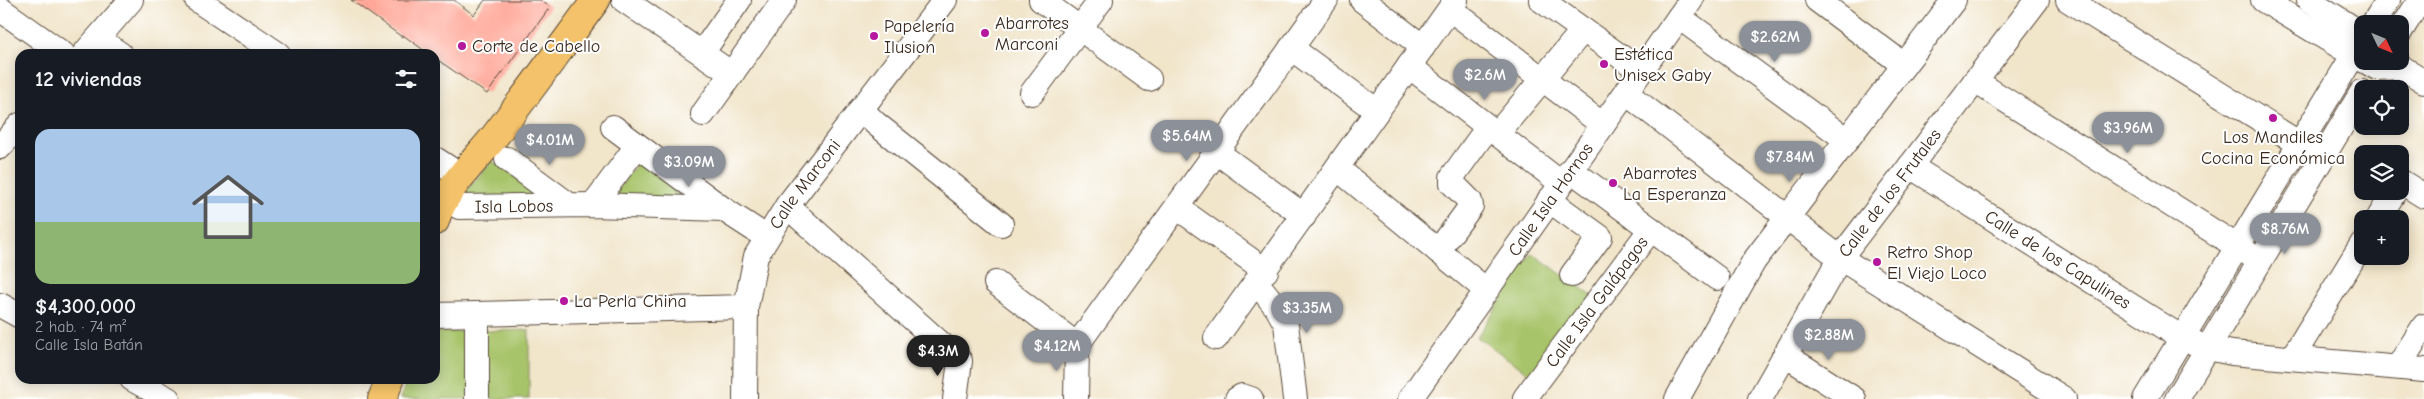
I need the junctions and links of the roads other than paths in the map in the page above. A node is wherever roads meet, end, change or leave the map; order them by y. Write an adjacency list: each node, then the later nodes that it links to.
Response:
1 (131, 0): 29 (street)
2 (197, 0): 34 (street)
3 (596, 0): 66 (main road)
4 (624, 0): 35 (street)
5 (739, 0): 35 (street)
6 (784, 0): 41 (street)
7 (945, 0): 49 (street, Calle Marconi)
8 (1041, 0): 26 (street)
9 (1101, 0): 26 (street)
10 (1326, 0): 32 (street)
11 (1362, 0): 31 (street)
12 (1541, 0): 27 (street)
13 (1817, 0): 36 (street)
14 (1954, 0): 36 (street)
15 (2037, 0): 45 (street, Calle de los Frutales)
16 (2068, 0): 57 (street)
17 (2263, 0): 30 (street)
18 (2309, 0): 28 (street)
19 (2388, 0): 24 (street)
20 (2420, 0): 25 (street)
21 (1453, 5): 31 (street); 43 (street)
22 (1685, 6): 40 (street, Calle Isla Hornos); 56 (street)
23 (0, 9): 33 (street)
24 (2379, 15)
25 (2409, 18)
26 (1080, 29): 42 (street); 47 (street)
27 (1583, 30): 40 (street); 43 (street)
28 (2354, 39)
29 (91, 46)
30 (2354, 46)
31 (1423, 47): 37 (street)
32 (1291, 48): 50 (street); 60 (street)
33 (56, 49)
34 (270, 49)
35 (702, 52): 41 (street)
36 (1904, 65): 56 (street)
37 (1409, 66): 50 (street); 54 (street)
38 (2362, 70): 57 (street)
39 (2402, 70): 44 (street)
40 (1641, 71): 46 (street, Calle Isla Hornos)
41 (732, 74): 51 (street)
42 (1149, 79)
43 (1542, 80): 52 (street); 54 (street)
44 (2424, 81)
45 (1975, 82): 64 (street, Calle de los Frutales); 82 (street)
46 (1626, 93): 52 (street, Calle Isla Hornos); 78 (street)
47 (1032, 94)
48 (2354, 105): 62 (street)
49 (861, 109): 72 (street, Calle Marconi); 79 (street)
50 (1377, 111): 65 (street)
51 (704, 114)
52 (1603, 125): 67 (street, Calle Isla Hornos)
53 (613, 127): 58 (street)
54 (1493, 130): 67 (street); 83 (street)
55 (15, 134): 59 (street)
56 (1847, 140): 78 (street)
57 (2299, 144): 62 (street); 82 (street)
58 (637, 146): 71 (street); 76 (street)
59 (8, 148)
60 (1218, 153): 75 (street); 77 (street)
61 (507, 158): 70 (street, Isla Lobos)
62 (2323, 158): 86 (street)
63 (440, 162): 66 (street)
64 (1910, 166): 85 (street, Calle de los Frutales); 99 (street, Calle de los Capulines)
65 (1338, 169): 77 (street); 83 (street)
66 (461, 176): 73 (main road)
67 (1560, 184): 80 (street); 87 (street); 91 (street, Calle Isla Hornos)
68 (2409, 189): 69 (street)
69 (2424, 196)
70 (568, 205): 71 (street, Isla Lobos); 74 (street, Isla Lobos)
71 (593, 205): 76 (street, Isla Lobos)
72 (787, 206): 81 (street, Calle Marconi); 113 (street)
73 (440, 208)
74 (459, 208)
75 (1178, 208): 88 (street); 100 (street)
76 (723, 209): 81 (street)
77 (1304, 216): 88 (street)
78 (1788, 218): 85 (street); 119 (street)
79 (1001, 224)
80 (1651, 229): 89 (street); 108 (street, Calle Isla Galápagos)
81 (766, 237): 93 (street, Calle Marconi)
82 (2237, 246): 86 (street); 99 (street)
83 (1438, 251): 91 (street)
84 (2354, 257): 103 (street)
85 (1840, 258): 102 (street, Calle de los Frutales); 122 (street)
86 (2259, 260): 101 (street)
87 (1572, 275)
88 (1261, 277): 98 (street); 117 (street)
89 (1718, 278)
90 (996, 283): 100 (street)
91 (1486, 290): 118 (street, Calle Isla Hornos)
92 (0, 305): 94 (street)
93 (746, 307): 95 (street); 112 (street, Calle Marconi)
94 (15, 313)
95 (477, 314): 96 (street); 111 (street)
96 (440, 315)
97 (2424, 326): 104 (street)
98 (1216, 338)
99 (2182, 338): 101 (street, Calle de los Capulines); 123 (street)
100 (1077, 345): 114 (street)
101 (2208, 348): 103 (street, Calle de los Capulines); 124 (street)
102 (1785, 355): 120 (street, Calle de los Frutales); 121 (street)
103 (2292, 358): 104 (street, Calle de los Capulines)
104 (2398, 367): 105 (street, Calle de los Capulines)
105 (2424, 370)
106 (141, 384): 109 (street)
107 (388, 384): 110 (main road)
108 (1525, 398)
109 (168, 399)
110 (382, 399)
111 (477, 399)
112 (745, 399)
113 (955, 399)
114 (1076, 399)
115 (1237, 399): 116 (street)
116 (1252, 399)
117 (1295, 399)
118 (1410, 399)
119 (1677, 399)
120 (1760, 399)
121 (1854, 399)
122 (2064, 399)
123 (2145, 399)
124 (2177, 399)

